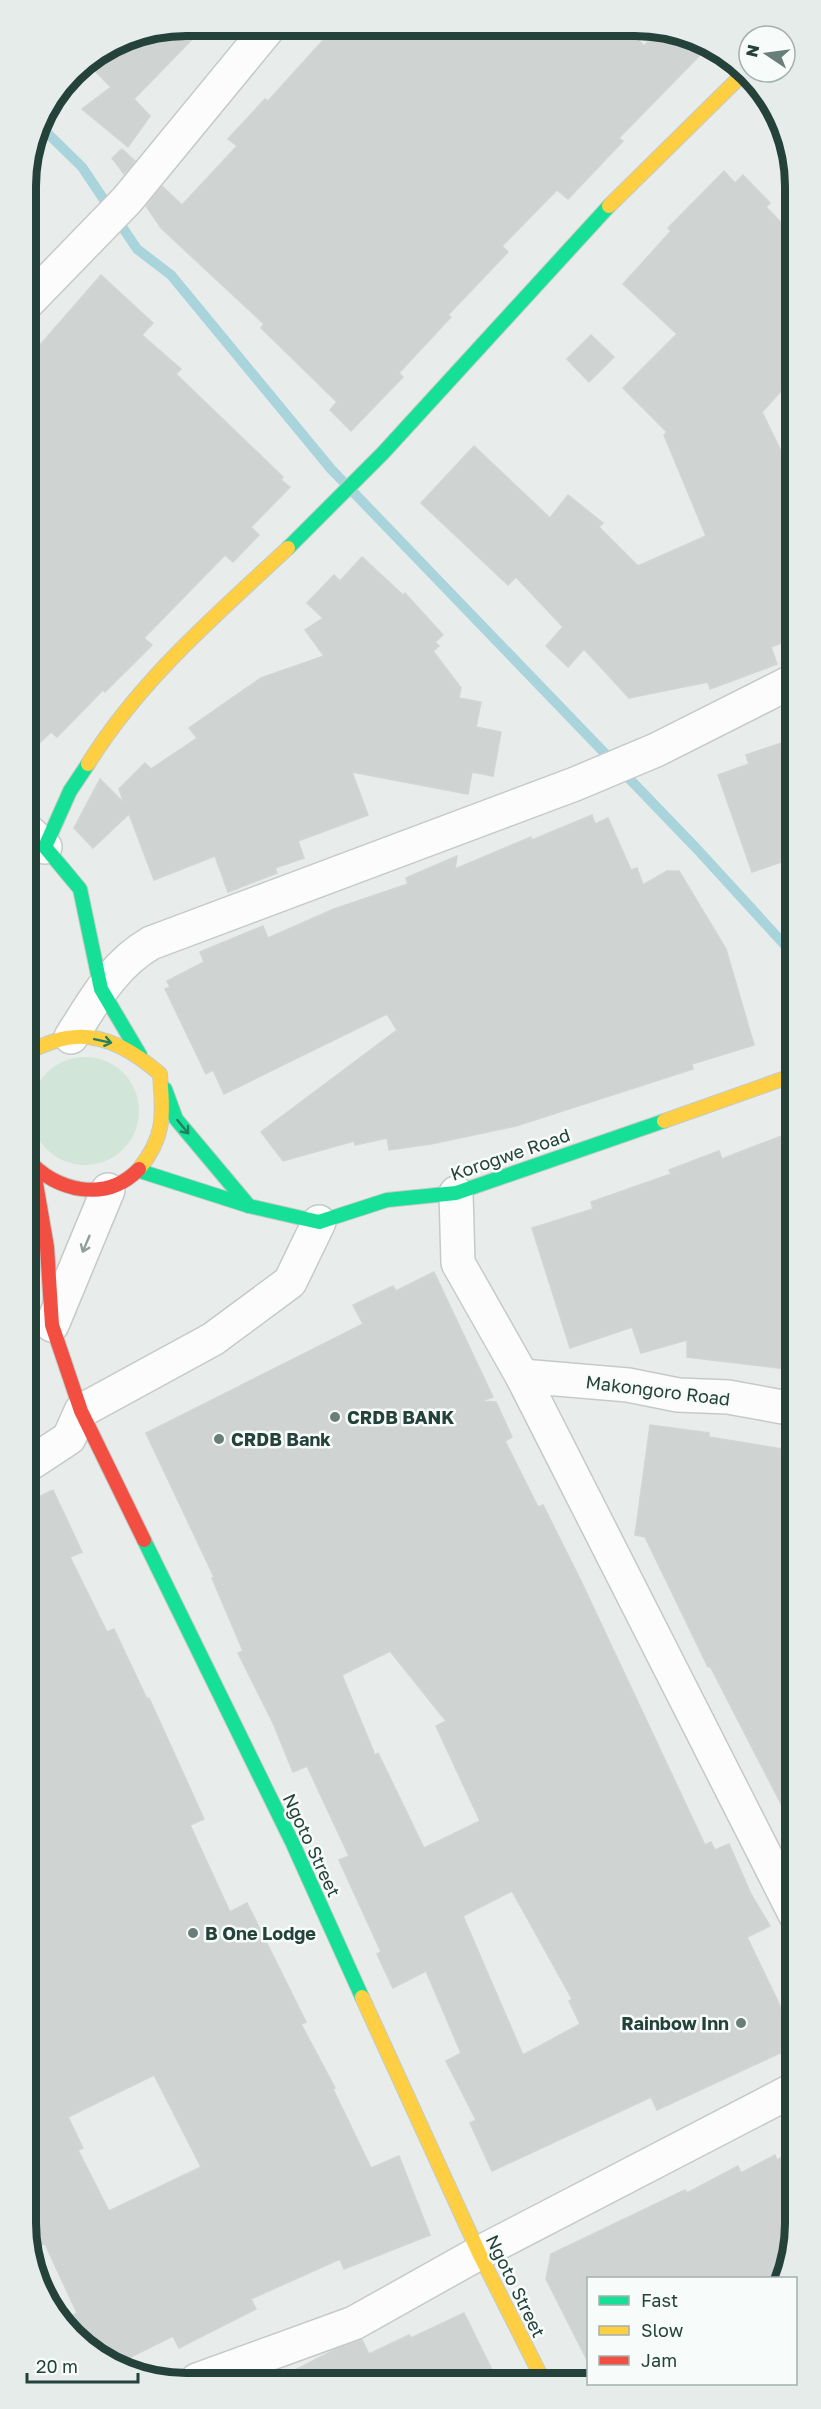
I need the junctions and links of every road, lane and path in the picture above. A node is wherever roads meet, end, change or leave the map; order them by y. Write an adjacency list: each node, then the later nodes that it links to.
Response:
1 (262, 36): 3 (street)
2 (737, 80): 5 (street)
3 (36, 294)
4 (785, 685): 6 (street)
5 (36, 838): 6 (street)
6 (101, 989): 7 (street); 9 (street)
7 (58, 1041): 8 (street); 9 (street, one-way to 9)
8 (36, 1054)
9 (140, 1055): 10 (street)
10 (160, 1074): 13 (street); 17 (street, one-way to 17)
11 (785, 1078): 16 (street, Korogwe Road)
12 (36, 1166): 14 (street)
13 (140, 1171): 14 (street); 17 (street)
14 (108, 1190): 19 (street, one-way to 19)
15 (36, 1192): 19 (street, Ngoto Street)
16 (456, 1193): 18 (street, Korogwe Road); 20 (street)
17 (249, 1206): 18 (street)
18 (319, 1222): 22 (street)
19 (52, 1325): 22 (street, Ngoto Street)
20 (522, 1376): 21 (street, Makongoro Road); 24 (street)
21 (785, 1407)
22 (81, 1411): 23 (street); 26 (street, Ngoto Street)
23 (36, 1460)
24 (785, 1894)
25 (785, 2094): 26 (street)
26 (479, 2253): 27 (street); 28 (street, Ngoto Street)
27 (216, 2373)
28 (539, 2373)

